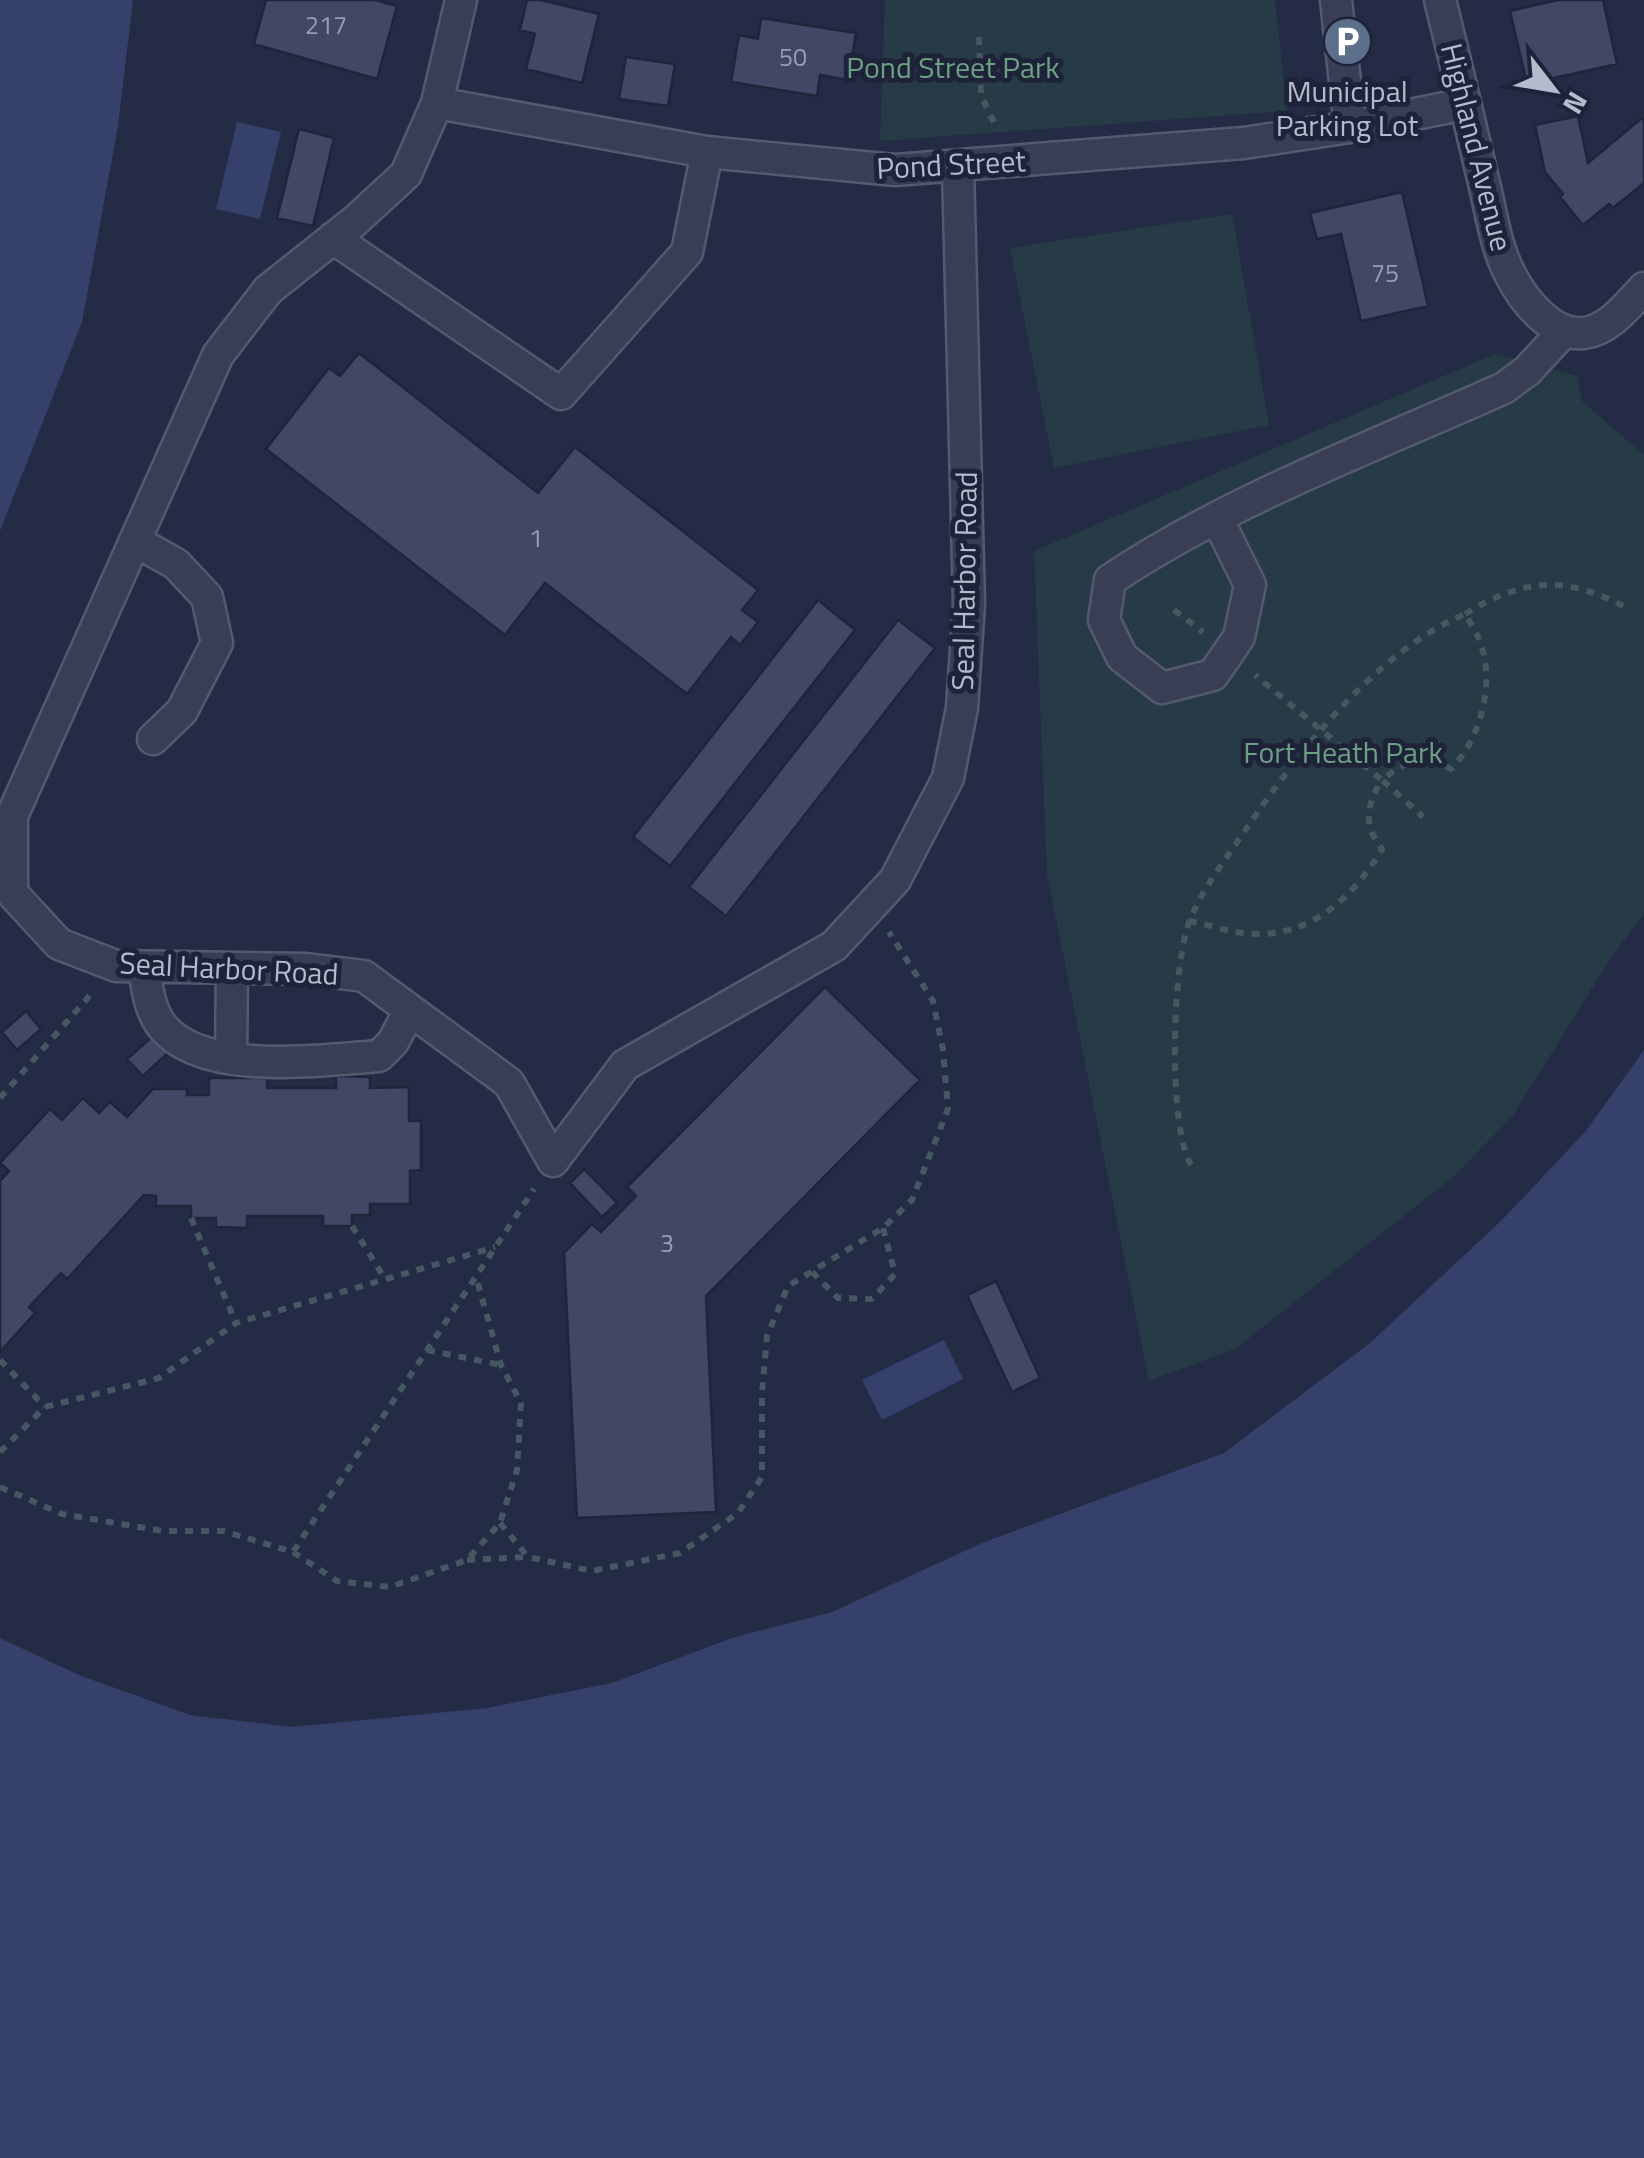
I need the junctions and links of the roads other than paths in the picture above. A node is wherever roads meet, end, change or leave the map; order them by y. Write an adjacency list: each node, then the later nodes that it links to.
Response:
1 (461, 0): 4 (street, Seal Harbor Road)
2 (1336, 0): 6 (street)
3 (1440, 0): 5 (street, Highland Avenue)
4 (437, 103): 7 (street, Pond Street); 9 (street, Seal Harbor Road)
5 (1465, 104): 6 (street, Pond Street); 11 (street, Highland Avenue)
6 (1350, 127): 8 (street, Pond Street)
7 (706, 152): 8 (street, Pond Street); 9 (street)
8 (958, 167): 17 (street, Seal Harbor Road)
9 (333, 238): 13 (street, Seal Harbor Road)
10 (1644, 288): 11 (street)
11 (1564, 331): 12 (street)
12 (1217, 518): 12 (street)
13 (136, 541): 14 (street); 15 (street, Seal Harbor Road)
14 (153, 739)
15 (130, 966): 16 (street, Seal Harbor Road); 18 (street)
16 (232, 968): 17 (street, Seal Harbor Road); 18 (street)
17 (410, 1010): 18 (street)
18 (231, 1058)

